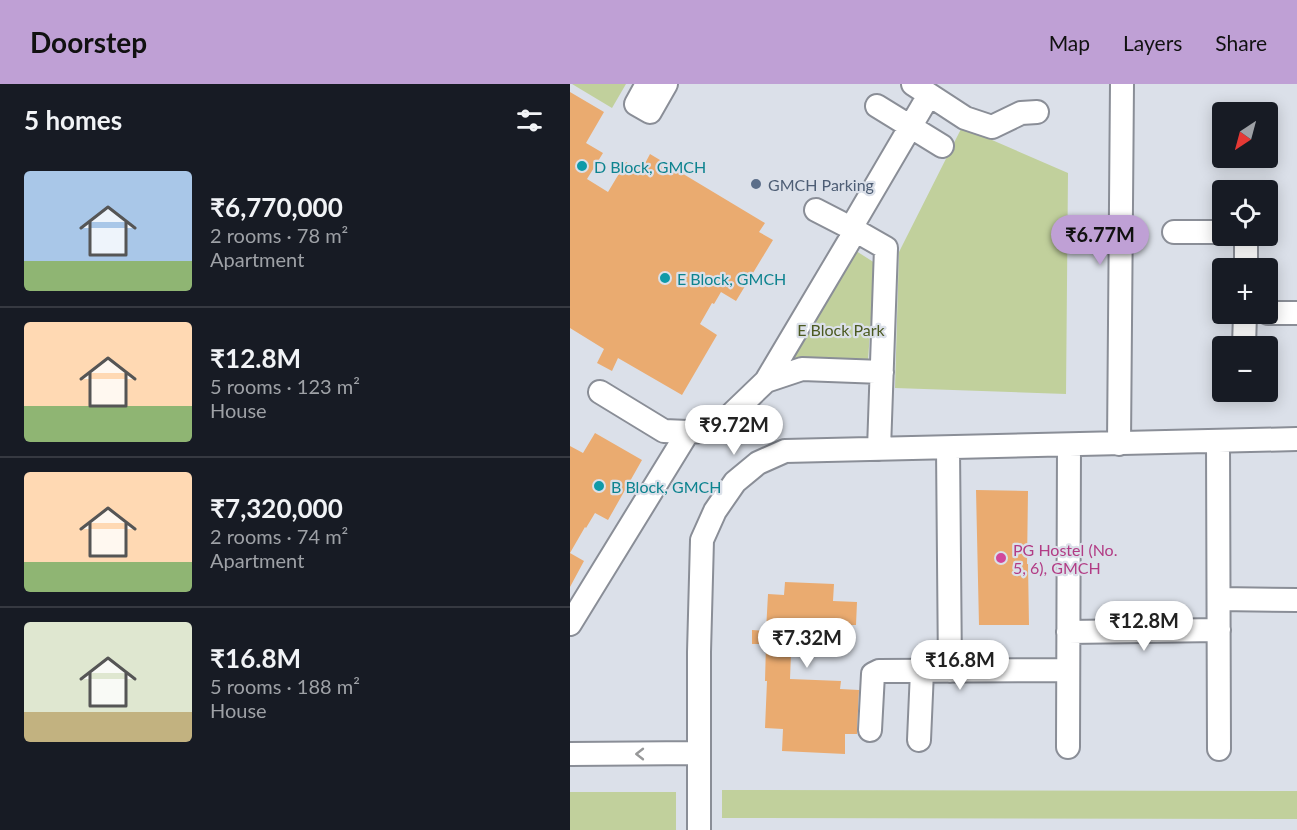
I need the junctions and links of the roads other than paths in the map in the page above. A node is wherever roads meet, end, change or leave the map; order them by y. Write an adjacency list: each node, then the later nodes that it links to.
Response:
1 (647, 84): 2 (street)
2 (666, 84)
3 (1121, 85): 21 (street)
4 (921, 89): 6 (street); 7 (street)
5 (877, 106): 7 (street)
6 (1037, 112)
7 (910, 127): 8 (street); 10 (street)
8 (942, 146)
9 (816, 210): 10 (street)
10 (851, 228): 15 (street); 16 (street)
11 (1174, 232): 12 (street)
12 (1212, 232)
13 (1278, 313): 14 (street)
14 (1297, 313)
15 (882, 372): 16 (street); 24 (street)
16 (766, 381): 18 (street)
17 (600, 392): 18 (street)
18 (688, 432): 27 (street)
19 (1297, 440): 20 (street)
20 (1218, 441): 21 (street); 25 (street)
21 (1119, 444): 22 (street)
22 (1069, 445): 23 (street); 29 (street)
23 (948, 448): 24 (street); 30 (street)
24 (879, 449): 37 (street)
25 (1219, 599): 26 (street); 28 (street)
26 (1297, 600)
27 (570, 624)
28 (1219, 630): 29 (street); 36 (street)
29 (1068, 632): 31 (street)
30 (950, 670): 31 (street); 32 (street)
31 (1068, 670): 35 (street)
32 (922, 671): 33 (street); 34 (street)
33 (870, 730)
34 (919, 740)
35 (1068, 747)
36 (1219, 749)
37 (699, 753): 38 (street, one-way to 38); 39 (street)
38 (570, 754)
39 (699, 830)

